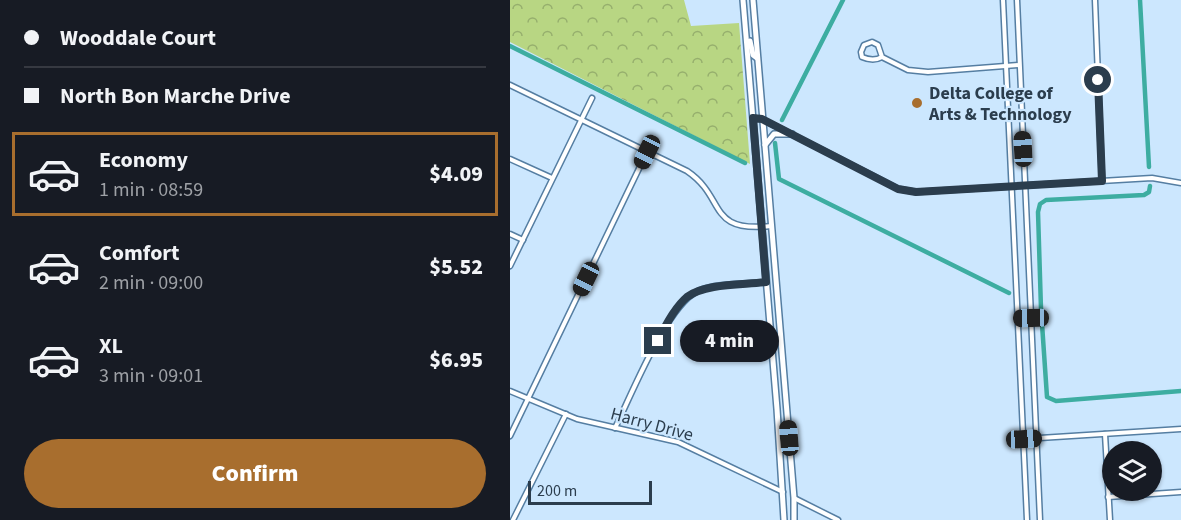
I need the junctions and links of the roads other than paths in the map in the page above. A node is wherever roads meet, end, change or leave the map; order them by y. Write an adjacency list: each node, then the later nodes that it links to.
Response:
1 (742, 0): 7 (main road)
2 (753, 0): 6 (main road)
3 (1003, 0): 12 (street)
4 (1017, 0): 11 (street)
5 (1095, 0): 23 (street)
6 (754, 10): 7 (main road); 10 (main road)
7 (743, 11): 8 (main road)
8 (745, 32): 10 (main road); 15 (main road)
9 (882, 57): 9 (street); 12 (street)
10 (758, 58): 16 (main road)
11 (1019, 65): 12 (street); 25 (street)
12 (1006, 66): 26 (street)
13 (510, 85): 17 (street)
14 (592, 98): 17 (street)
15 (753, 118): 16 (street); 28 (main road)
16 (762, 119): 18 (street); 19 (main road)
17 (582, 120): 20 (street); 22 (street)
18 (792, 135): 19 (main road); 26 (street)
19 (765, 145): 27 (main road)
20 (647, 152): 28 (street); 40 (street)
21 (510, 159): 22 (street)
22 (552, 178): 30 (street)
23 (1102, 181): 24 (street); 25 (street)
24 (1181, 183)
25 (1024, 186): 26 (street); 36 (street)
26 (1012, 187): 35 (street)
27 (771, 226): 28 (street); 31 (main road)
28 (762, 227): 32 (main road)
29 (510, 234): 30 (street)
30 (523, 240): 33 (street)
31 (774, 259): 32 (street); 38 (main road)
32 (765, 260): 34 (main road)
33 (510, 266)
34 (766, 282): 39 (main road); 42 (street)
35 (1018, 318): 36 (street); 47 (street)
36 (1031, 318): 46 (street)
37 (510, 391): 40 (street, Harry Drive)
38 (785, 396): 39 (main road); 52 (main road)
39 (776, 397): 49 (main road)
40 (527, 400): 41 (street, Harry Drive); 45 (street)
41 (566, 414): 42 (street, Harry Drive); 54 (street)
42 (615, 428): 49 (street, Harry Drive)
43 (1181, 429): 44 (street)
44 (1105, 435): 46 (street); 48 (street)
45 (510, 436)
46 (1036, 438): 47 (street); 59 (street)
47 (1024, 439): 58 (street)
48 (1105, 441)
49 (783, 492): 52 (main road); 55 (main road)
50 (1181, 492): 51 (street)
51 (1162, 493)
52 (794, 498): 56 (main road); 57 (street)
53 (1108, 501): 60 (street)
54 (513, 520)
55 (784, 520)
56 (794, 520)
57 (838, 520)
58 (1028, 520)
59 (1040, 520)
60 (1110, 520)

